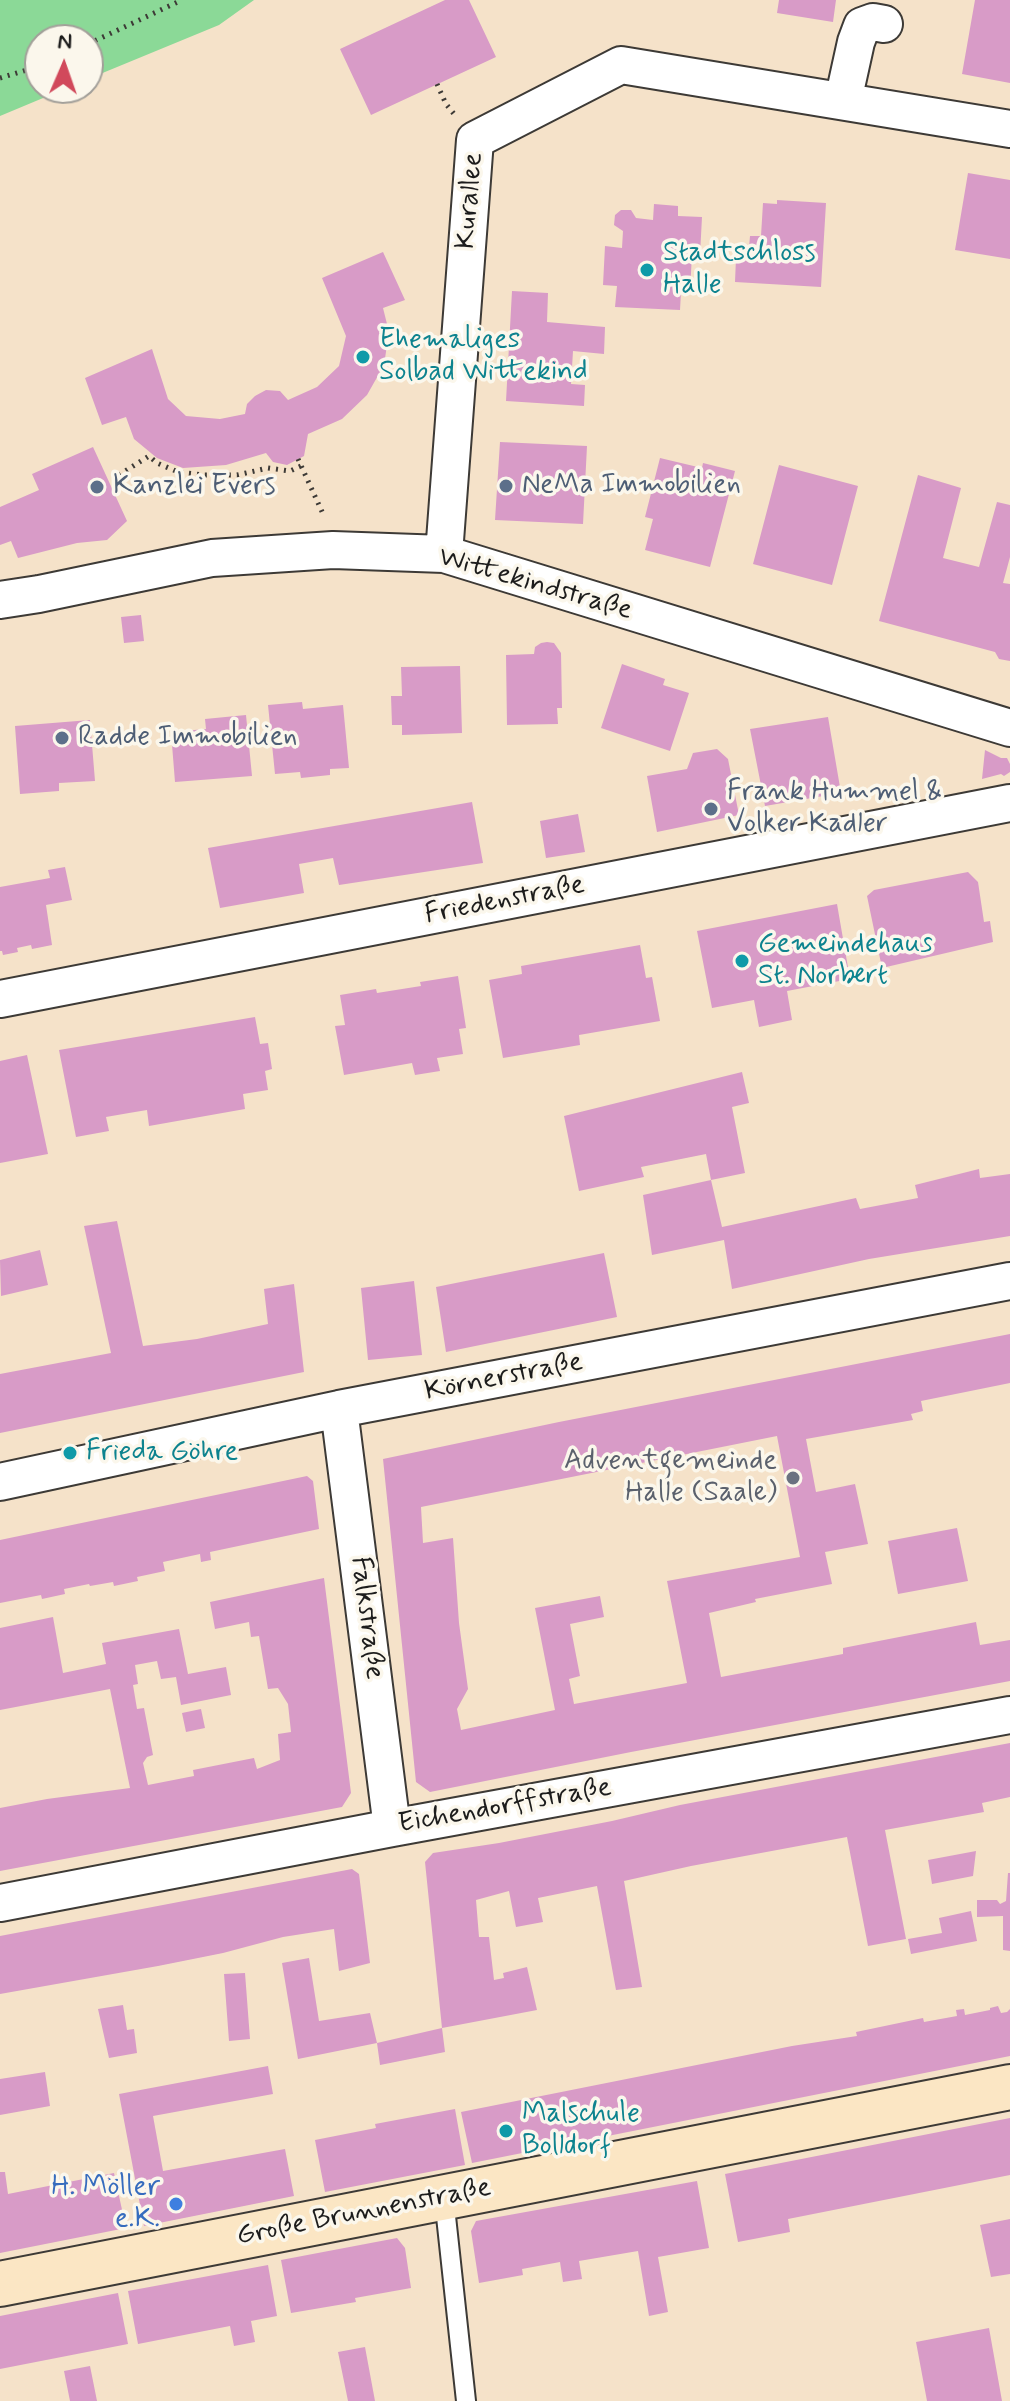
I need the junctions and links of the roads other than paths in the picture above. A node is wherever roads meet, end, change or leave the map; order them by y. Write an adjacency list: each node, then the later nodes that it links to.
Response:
1 (884, 24): 2 (street)
2 (843, 101): 3 (street, Kurallee); 4 (street, Kurallee)
3 (1010, 129)
4 (444, 554): 5 (street, Wittekindstraße); 6 (street, Wittekindstraße)
5 (0, 600)
6 (1010, 728)
7 (1010, 803): 8 (street, Friedenstraße)
8 (0, 999)
9 (1010, 1281): 10 (street, Körnerstraße)
10 (339, 1409): 11 (street, Körnerstraße); 13 (street, Falkstraße)
11 (0, 1482)
12 (1010, 1715): 13 (street, Eichendorffstraße)
13 (392, 1828): 14 (street, Eichendorffstraße)
14 (0, 1903)
15 (1010, 2087): 16 (main road, Große Brunnenstraße)
16 (444, 2198): 17 (main road, Große Brunnenstraße); 18 (lane)
17 (0, 2284)
18 (466, 2401)

